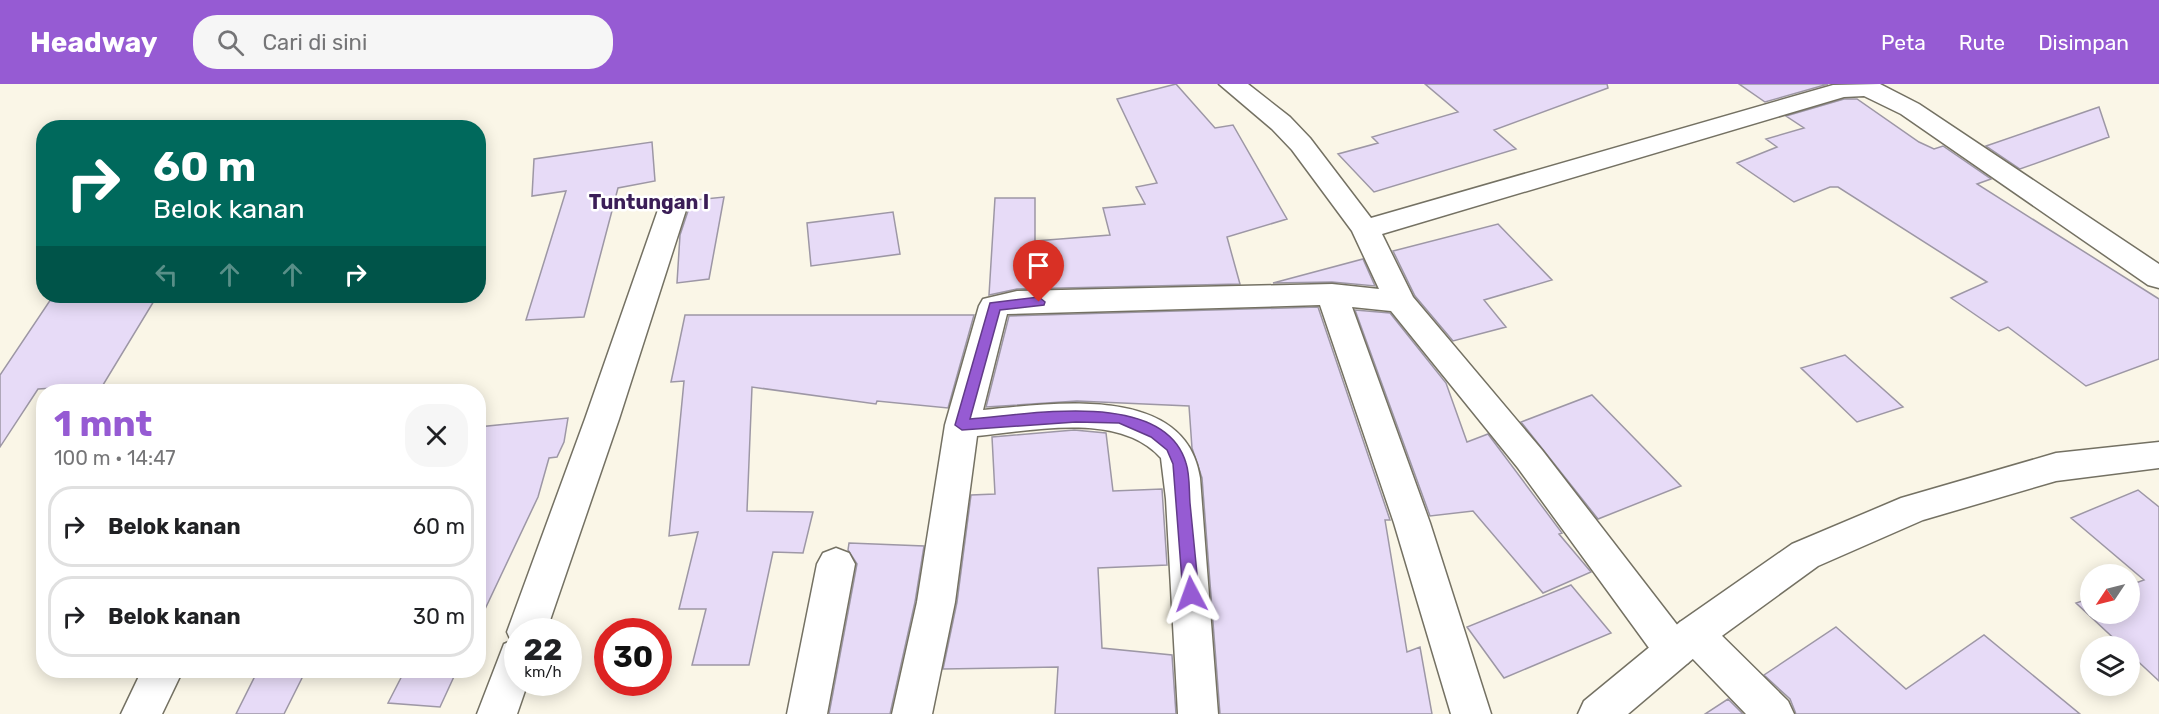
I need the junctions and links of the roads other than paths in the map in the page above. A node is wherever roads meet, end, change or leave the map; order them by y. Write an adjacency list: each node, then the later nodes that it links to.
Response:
1 (1232, 84): 3 (street)
2 (673, 207): 10 (street)
3 (1365, 229): 4 (street); 6 (street)
4 (2159, 278)
5 (1332, 294): 6 (street); 7 (street); 19 (street)
6 (1400, 302): 11 (street)
7 (962, 425): 17 (street); 18 (street)
8 (2159, 455): 11 (street)
9 (837, 564): 16 (street)
10 (531, 618)
11 (1684, 642): 20 (street); 21 (street)
12 (160, 678): 14 (street)
13 (504, 693): 15 (street)
14 (141, 714)
15 (496, 714)
16 (807, 714)
17 (912, 714)
18 (1198, 714)
19 (1472, 714)
20 (1598, 714)
21 (1774, 714)

